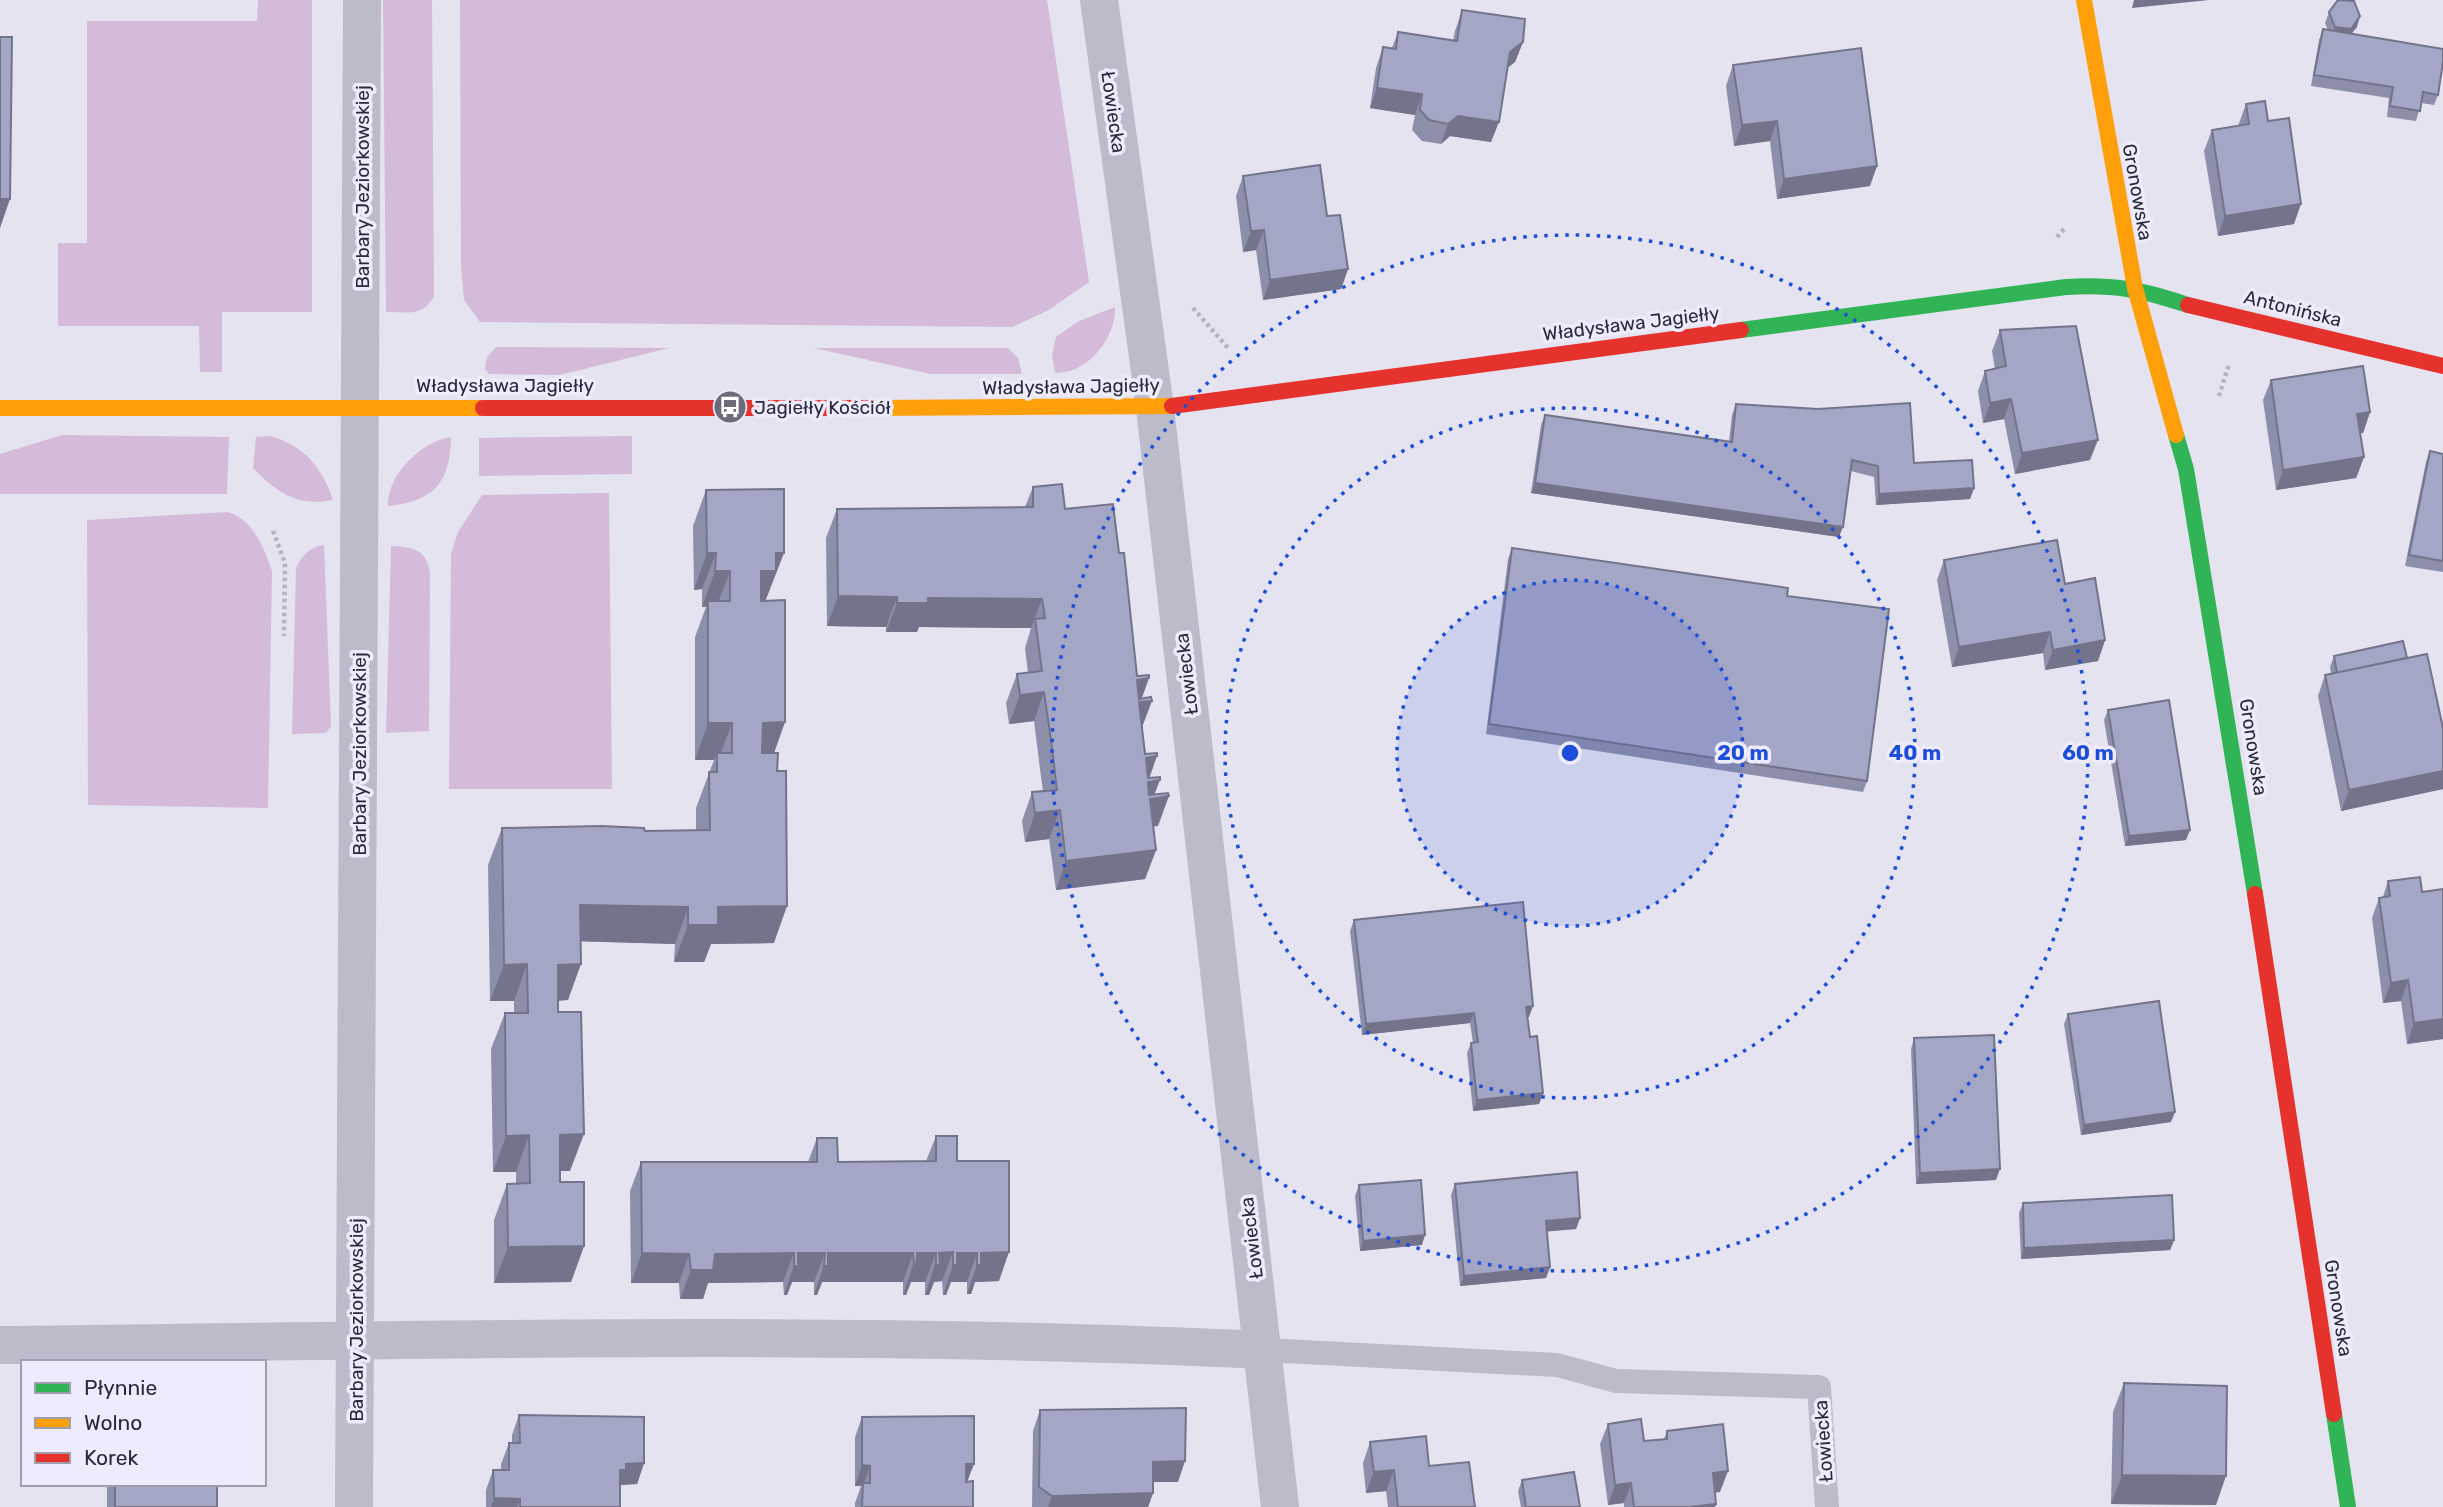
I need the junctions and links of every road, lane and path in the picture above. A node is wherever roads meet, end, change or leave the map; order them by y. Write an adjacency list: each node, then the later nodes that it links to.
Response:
1 (362, 0): 6 (street, Barbary Jeziorkowskiej)
2 (1099, 0): 8 (street, Łowiecka)
3 (2084, 0): 4 (street, Gronowska)
4 (2135, 288): 5 (street, Antonińska); 8 (street, Władysława Jagiełły); 17 (street, Gronowska)
5 (2443, 366)
6 (362, 405): 7 (street, Władysława Jagiełły); 8 (street, Władysława Jagiełły); 11 (street, Barbary Jeziorkowskiej)
7 (0, 408)
8 (1155, 408): 13 (street, Łowiecka)
9 (273, 531): 10 (path)
10 (284, 636)
11 (355, 1341): 12 (street); 13 (street); 14 (street, Barbary Jeziorkowskiej)
12 (0, 1345)
13 (1264, 1350): 15 (street, Łowiecka); 16 (lane, Łowiecka)
14 (354, 1507)
15 (1280, 1507)
16 (1827, 1507)
17 (2348, 1507)

